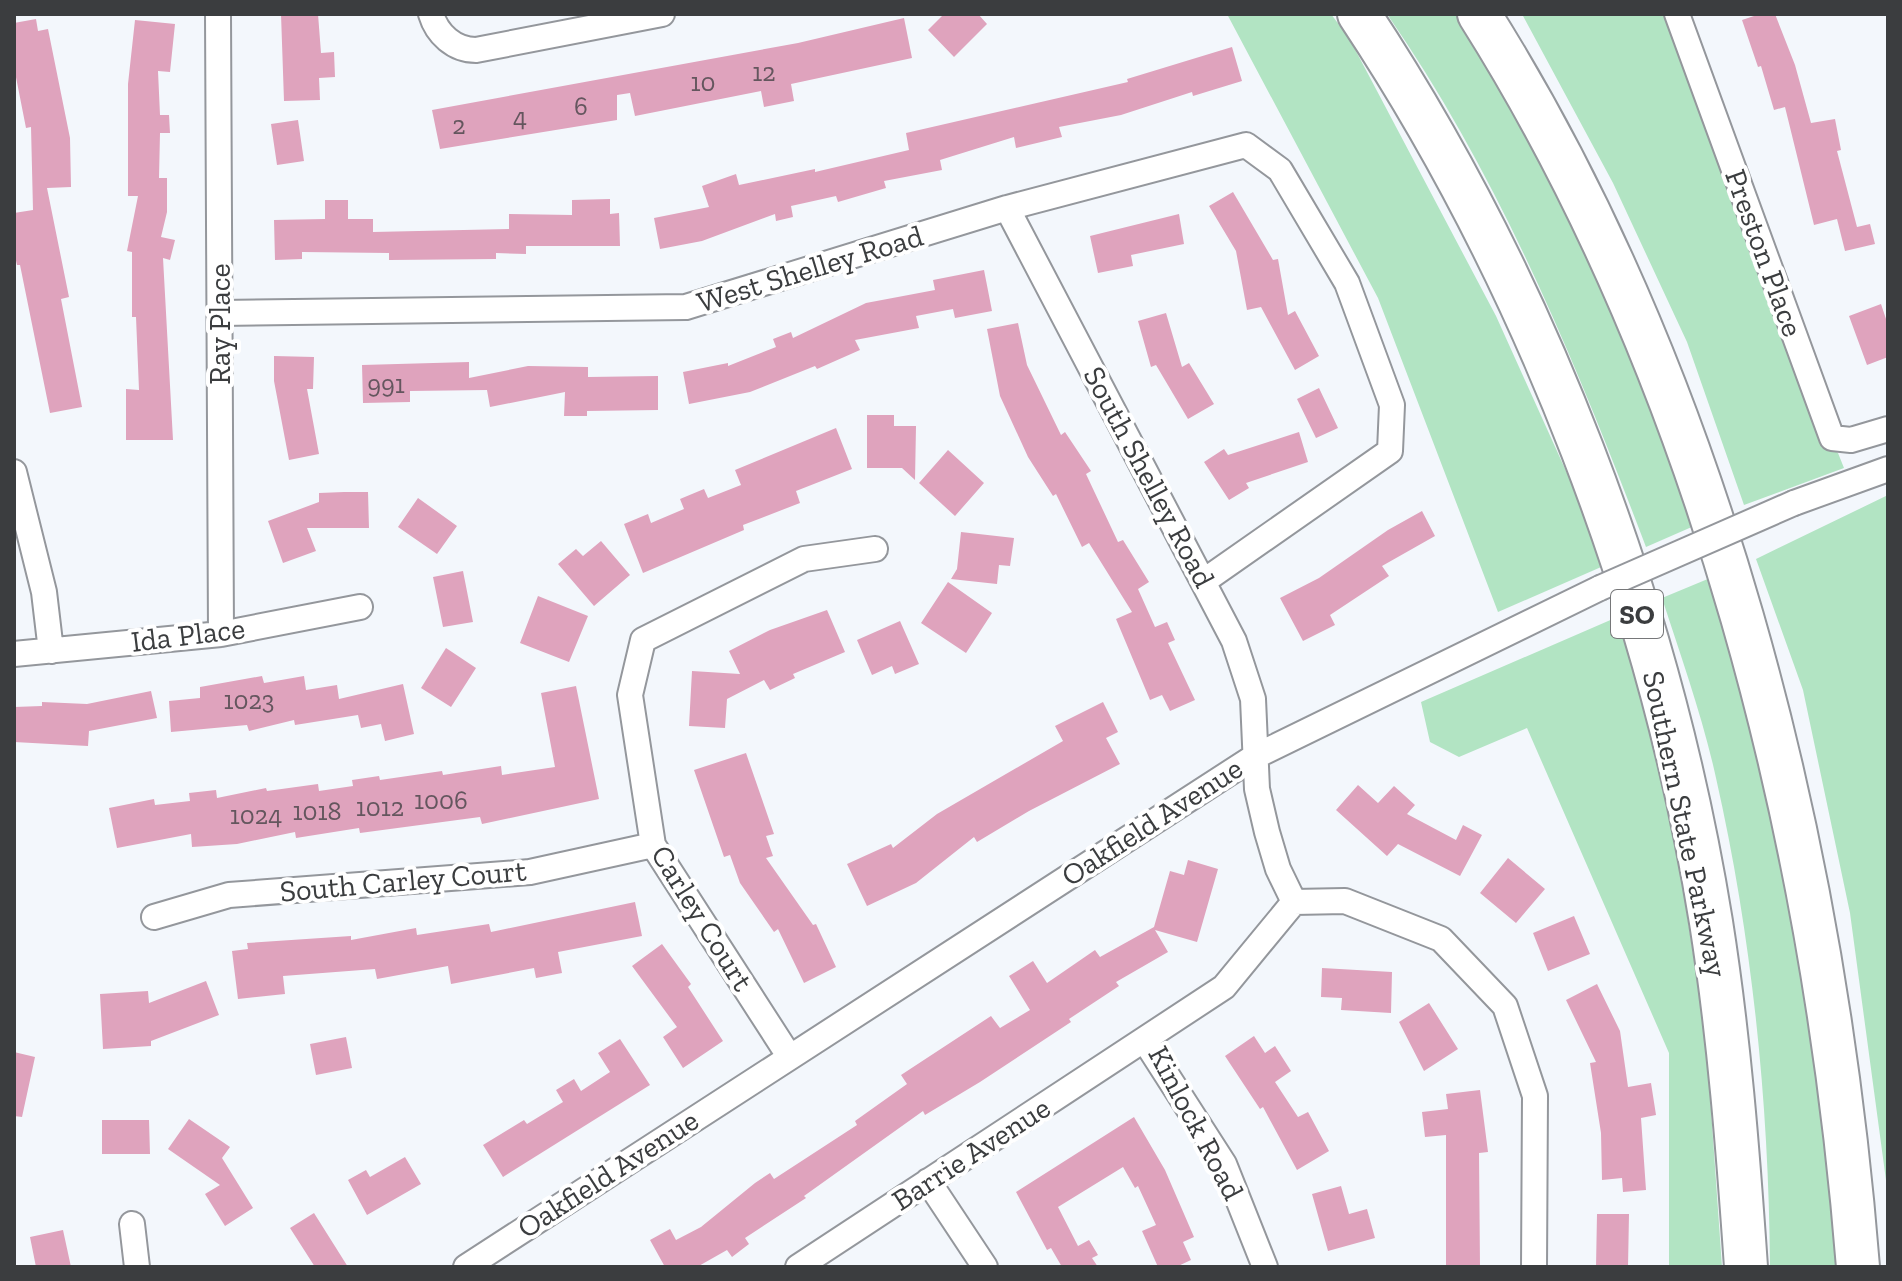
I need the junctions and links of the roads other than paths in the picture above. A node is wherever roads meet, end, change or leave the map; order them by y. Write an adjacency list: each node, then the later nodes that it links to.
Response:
1 (218, 14): 8 (street, Ray Place)
2 (431, 14): 3 (street)
3 (662, 14)
4 (1359, 14): 32 (highway, Southern State Parkway / SO)
5 (1479, 14): 33 (highway)
6 (1677, 14): 9 (street, Preston Place)
7 (1007, 208): 8 (street, West Shelley Road); 13 (street, South Shelley Road); 13 (street, West Shelley Road)
8 (220, 313): 15 (street, Ray Place)
9 (1888, 429)
10 (1888, 469): 18 (street, Oakfield Avenue, bridge)
11 (14, 472): 16 (street)
12 (875, 549): 19 (street, Carley Court)
13 (1204, 581): 18 (street, South Shelley Road)
14 (360, 607): 15 (street, Ida Place)
15 (221, 634): 16 (street, Ida Place)
16 (51, 651): 17 (street, Ida Place)
17 (14, 654)
18 (1254, 757): 20 (street); 23 (street, Oakfield Avenue)
19 (653, 845): 21 (street, South Carley Court); 23 (street, Carley Court)
20 (1294, 902): 22 (street, Kinlock Road); 31 (street)
21 (154, 917)
22 (1145, 1041): 24 (street, Barrie Avenue); 30 (street, Kinlock Road)
23 (789, 1056): 27 (street, Oakfield Avenue)
24 (928, 1181): 28 (street, Barrie Avenue); 29 (street)
25 (132, 1224): 26 (street)
26 (137, 1267)
27 (466, 1267)
28 (798, 1267)
29 (985, 1267)
30 (1265, 1267)
31 (1534, 1267)
32 (1746, 1267)
33 (1858, 1267)

